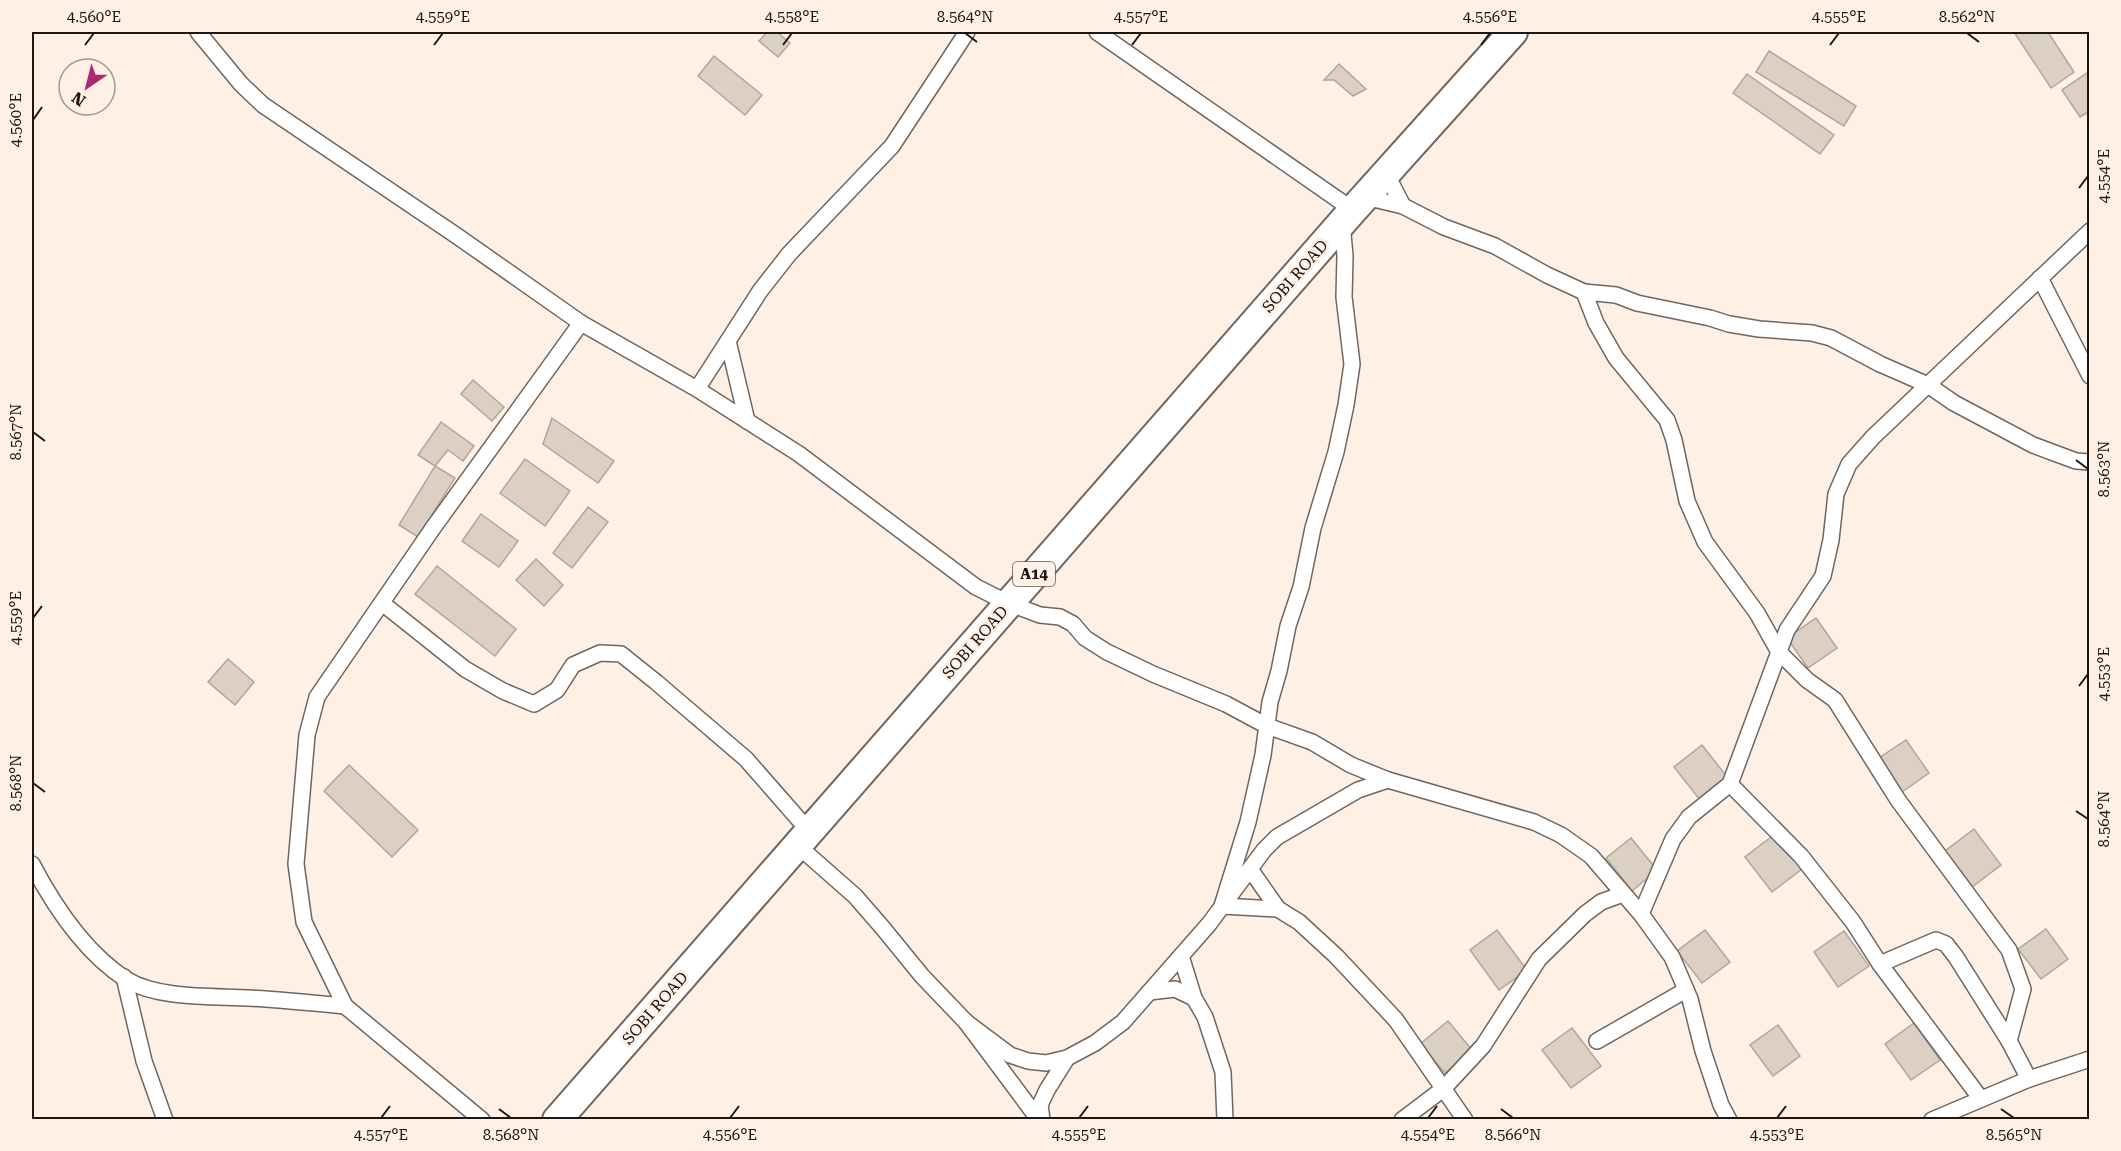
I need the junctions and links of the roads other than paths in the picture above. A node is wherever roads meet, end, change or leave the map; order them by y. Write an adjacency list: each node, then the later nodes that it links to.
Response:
1 (198, 32): 11 (street)
2 (967, 32): 12 (street)
3 (1097, 32): 7 (street)
4 (1513, 32): 5 (highway, SOBI ROAD / A14)
5 (1386, 173): 6 (street); 7 (highway, SOBI ROAD / A14)
6 (1402, 206): 7 (street); 10 (street)
7 (1353, 210): 19 (highway, SOBI ROAD / A14); 21 (street)
8 (2090, 231): 9 (street)
9 (2040, 278): 13 (street); 14 (street)
10 (1584, 292): 14 (street); 20 (street)
11 (581, 322): 15 (street); 18 (street)
12 (728, 341): 15 (street); 16 (street)
13 (2090, 376)
14 (1928, 385): 17 (street); 20 (street)
15 (697, 390): 16 (street)
16 (747, 421): 19 (street)
17 (2090, 462)
18 (382, 603): 24 (street); 37 (street)
19 (1008, 603): 21 (street); 24 (highway, SOBI ROAD / A14)
20 (1779, 652): 23 (street); 40 (street)
21 (1267, 726): 22 (street); 28 (street)
22 (1388, 780): 26 (street); 27 (street)
23 (1730, 784): 30 (street); 32 (street)
24 (803, 838): 38 (street); 48 (highway, SOBI ROAD / A14)
25 (32, 864): 33 (street)
26 (1250, 869): 28 (street); 29 (street)
27 (1623, 894): 30 (street); 44 (street)
28 (1222, 906): 29 (street); 31 (street)
29 (1278, 909): 44 (street)
30 (1641, 914): 34 (street)
31 (1181, 956): 35 (street); 36 (street)
32 (1880, 964): 40 (street); 45 (street)
33 (124, 977): 37 (street); 46 (street)
34 (1686, 990): 39 (street); 53 (street)
35 (1149, 992): 36 (street); 41 (street)
36 (1194, 998): 50 (street)
37 (345, 1006): 47 (street)
38 (966, 1022): 41 (street); 49 (street)
39 (1597, 1041)
40 (2009, 1041): 43 (street)
41 (1067, 1058): 49 (street)
42 (2090, 1059): 43 (street)
43 (2028, 1079): 45 (street)
44 (1443, 1089): 51 (street); 52 (street)
45 (1980, 1099): 54 (street)
46 (165, 1119)
47 (482, 1119)
48 (557, 1119)
49 (1041, 1119)
50 (1226, 1119)
51 (1402, 1119)
52 (1465, 1119)
53 (1729, 1119)
54 (1932, 1119)

